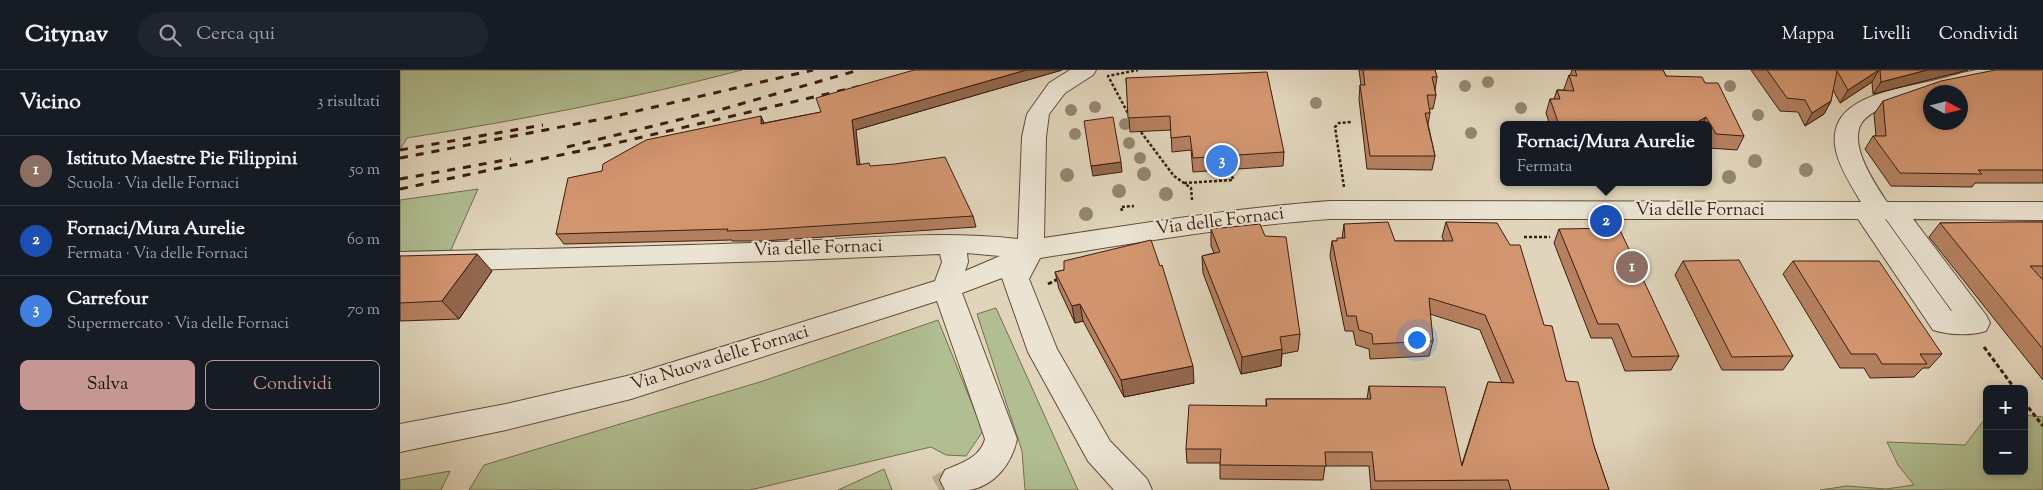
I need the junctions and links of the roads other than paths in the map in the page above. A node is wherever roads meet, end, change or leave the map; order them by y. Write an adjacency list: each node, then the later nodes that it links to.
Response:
1 (1085, 70): 6 (street)
2 (2004, 70): 3 (street)
3 (1879, 211): 4 (street, Via delle Fornaci); 6 (street, Via delle Fornaci); 9 (street)
4 (2043, 211)
5 (946, 244): 6 (street, Via delle Fornaci); 7 (street, Via delle Fornaci); 8 (street)
6 (1031, 250): 8 (street, Via Nuova delle Fornaci); 12 (street)
7 (400, 262)
8 (946, 288): 10 (street, Via Nuova delle Fornaci); 11 (street)
9 (1966, 322)
10 (400, 438)
11 (957, 480)
12 (1135, 490)

